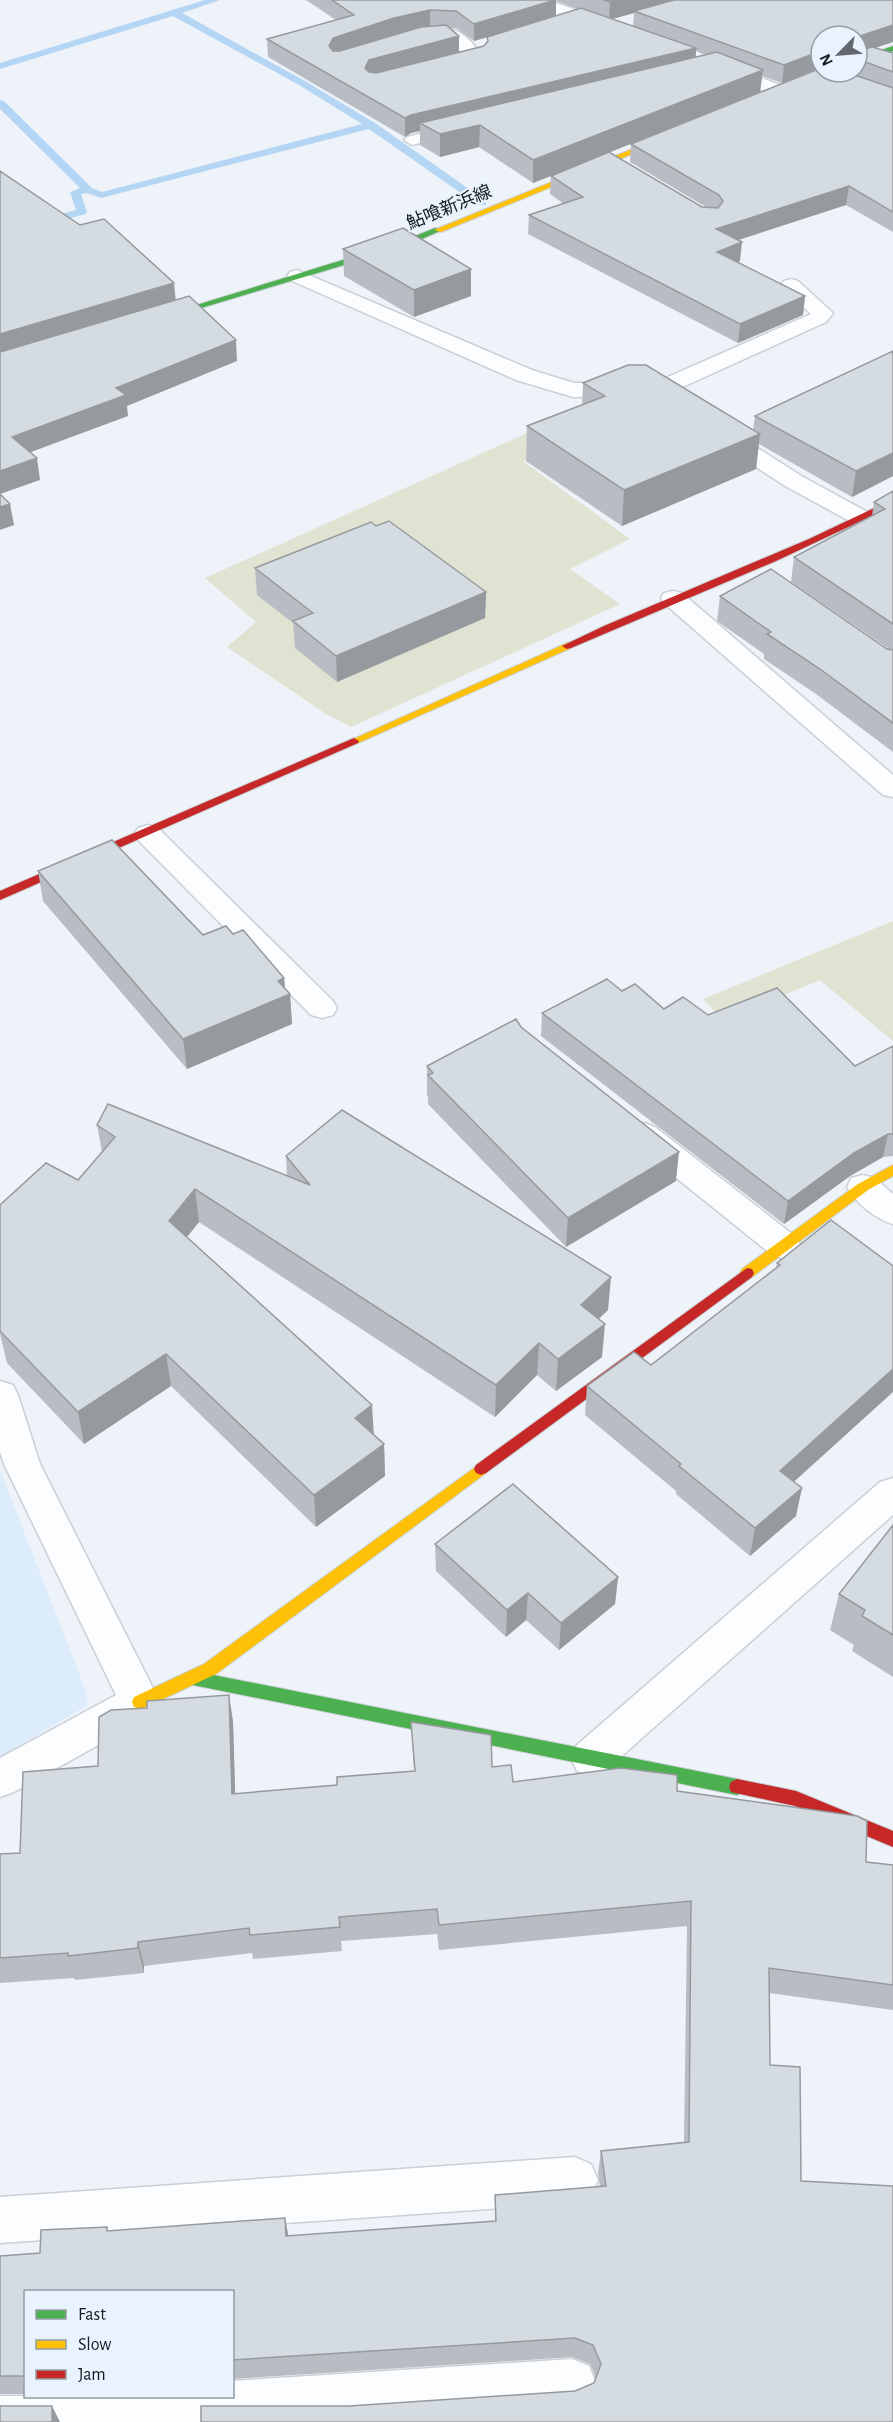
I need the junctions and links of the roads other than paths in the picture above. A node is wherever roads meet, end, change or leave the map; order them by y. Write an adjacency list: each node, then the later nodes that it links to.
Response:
1 (530, 0): 2 (street)
2 (582, 17): 3 (street); 4 (street)
3 (548, 27)
4 (630, 28)
5 (400, 43): 9 (street)
6 (893, 48): 7 (street)
7 (869, 57)
8 (869, 60): 10 (street)
9 (454, 63)
10 (893, 64)
11 (709, 66): 12 (street)
12 (788, 89): 13 (street)
13 (762, 100)
14 (469, 127): 16 (lane)
15 (686, 131): 17 (street, 鮎喰新浜線)
16 (412, 141)
17 (610, 161): 18 (street); 19 (street, 鮎喰新浜線)
18 (630, 173)
19 (297, 276): 20 (street); 21 (street, 鮎喰新浜線)
20 (791, 285)
21 (137, 324)
22 (703, 422): 24 (street)
23 (893, 502): 24 (street)
24 (863, 519): 25 (street)
25 (749, 567): 26 (street); 27 (street)
26 (777, 587)
27 (673, 598): 28 (street); 29 (street)
28 (893, 789)
29 (148, 834): 30 (street); 31 (street)
30 (0, 896)
31 (322, 1008)
32 (625, 1120): 36 (street)
33 (893, 1170): 34 (street)
34 (863, 1187): 35 (street); 36 (street)
35 (893, 1212)
36 (784, 1246): 39 (street)
37 (0, 1395): 40 (street)
38 (893, 1493): 41 (street)
39 (193, 1678): 40 (street); 41 (street)
40 (140, 1702): 42 (street)
41 (591, 1758): 43 (street)
42 (0, 1779)
43 (893, 1839)
44 (575, 2180): 45 (street)
45 (0, 2220)
46 (572, 2383): 47 (street)
47 (0, 2421)

